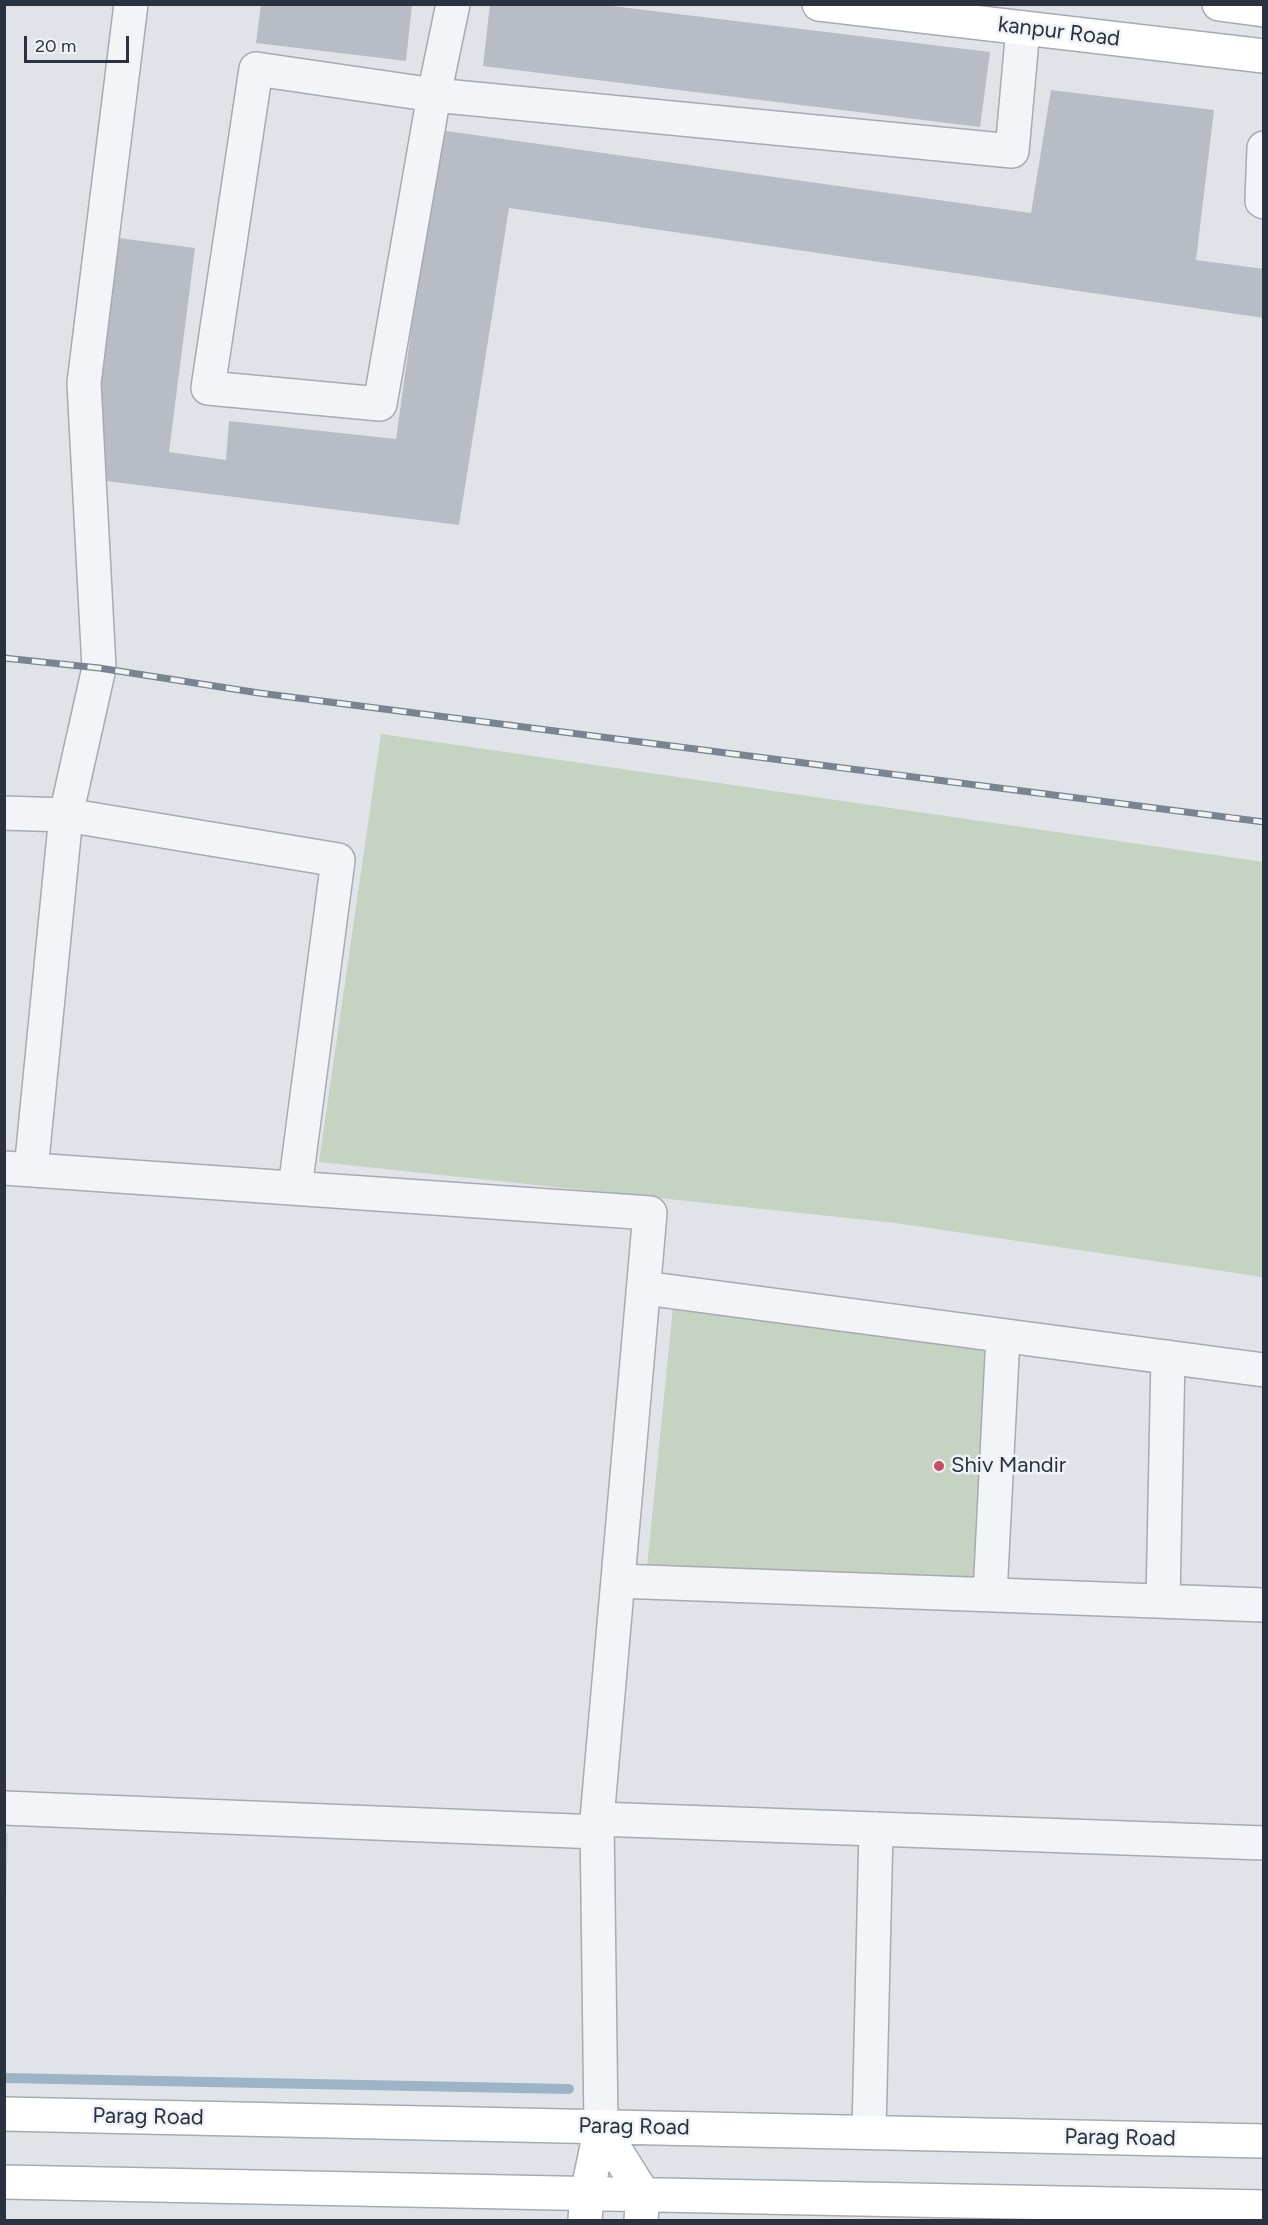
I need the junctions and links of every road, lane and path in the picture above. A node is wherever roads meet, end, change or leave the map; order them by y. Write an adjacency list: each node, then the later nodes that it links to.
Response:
1 (131, 4): 12 (street)
2 (453, 4): 8 (street)
3 (819, 4): 6 (street, kanpur Road)
4 (1219, 4): 5 (street)
5 (1263, 10)
6 (1023, 28): 7 (street, kanpur Road); 8 (street)
7 (1263, 56)
8 (434, 95): 8 (street)
9 (1263, 148): 10 (street)
10 (1263, 202)
11 (4, 813): 12 (street)
12 (66, 815): 13 (street); 14 (street)
13 (18, 1169): 14 (street)
14 (295, 1188): 15 (street)
15 (644, 1288): 16 (street); 19 (street)
16 (1003, 1336): 17 (street); 20 (street)
17 (1168, 1357): 18 (street); 21 (street)
18 (1263, 1370)
19 (618, 1581): 20 (street); 24 (street)
20 (990, 1594): 21 (street)
21 (1163, 1601): 22 (street)
22 (1263, 1605)
23 (4, 1808): 24 (street)
24 (597, 1825): 25 (street); 28 (street)
25 (876, 1829): 26 (street); 29 (street)
26 (1263, 1843)
27 (4, 2114): 28 (street, Parag Road)
28 (601, 2127): 29 (street, Parag Road); 32 (street); 33 (street)
29 (869, 2132): 30 (street, Parag Road)
30 (1263, 2141)
31 (4, 2182): 32 (street)
32 (586, 2207): 33 (street)
33 (642, 2207): 34 (street)
34 (1263, 2207)

